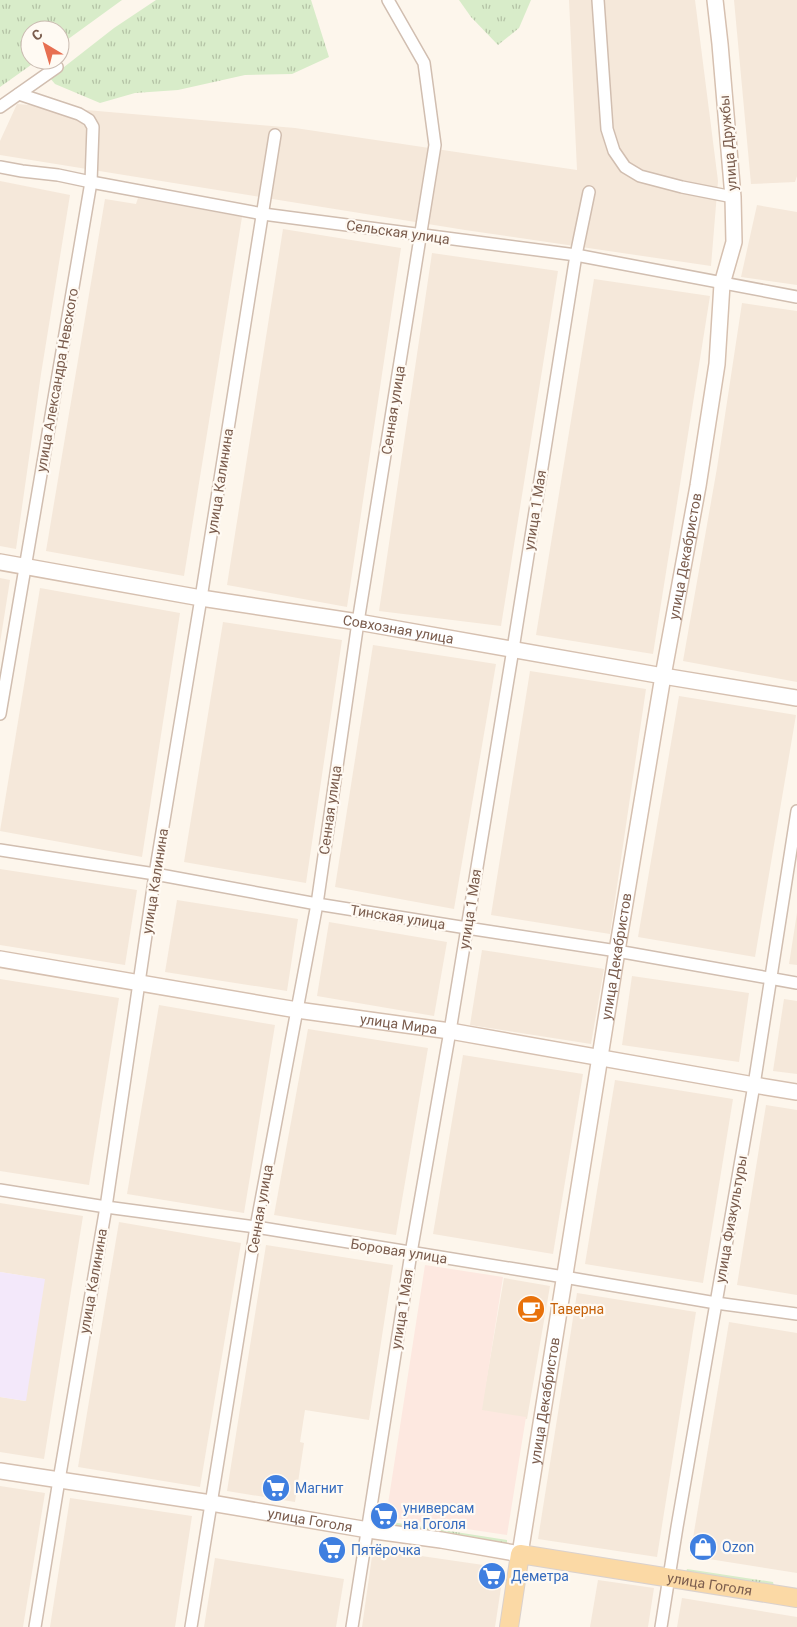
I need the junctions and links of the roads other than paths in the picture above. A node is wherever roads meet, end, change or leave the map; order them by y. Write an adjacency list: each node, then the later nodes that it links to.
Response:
1 (388, 0): 13 (street, Сенная улица)
2 (598, 0): 11 (street)
3 (715, 0): 11 (street, улица Дружбы)
4 (53, 70): 5 (street)
5 (19, 94): 6 (street); 9 (street, улица Александра Невского)
6 (0, 107)
7 (275, 135): 12 (street, улица Калинина)
8 (0, 166): 9 (street, Сельская улица)
9 (91, 182): 12 (street, Сельская улица); 18 (street, улица Александра Невского)
10 (589, 192): 14 (street, улица 1 Мая)
11 (733, 197): 15 (street, улица Дружбы)
12 (263, 214): 13 (street, Сельская улица); 19 (street, улица Калинина)
13 (421, 234): 14 (street, Сельская улица); 20 (street, Сенная улица)
14 (576, 255): 15 (street, Сельская улица); 21 (street, улица 1 Мая)
15 (722, 284): 16 (street, Сельская улица); 22 (street, улица Декабристов)
16 (797, 297)
17 (0, 562): 18 (street, Совхозная улица)
18 (25, 567): 19 (street, Совхозная улица); 24 (street, улица Александра Невского)
19 (201, 598): 20 (street, Совхозная улица); 27 (street, улица Калинина)
20 (358, 622): 21 (street, Совхозная улица); 28 (street, Сенная улица)
21 (513, 649): 22 (street, Совхозная улица); 29 (street, улица 1 Мая)
22 (664, 676): 23 (street, Совхозная улица); 30 (street, улица Декабристов)
23 (797, 698)
24 (0, 714)
25 (797, 811): 32 (street, улица Физкультуры)
26 (0, 850): 27 (street, Тинская улица)
27 (155, 874): 28 (street, Тинская улица); 34 (street, улица Калинина)
28 (317, 904): 29 (street, Тинская улица); 35 (street, Сенная улица)
29 (467, 928): 30 (street, Тинская улица); 36 (street, улица 1 Мая)
30 (617, 951): 32 (street, Тинская улица); 37 (street, улица Декабристов)
31 (0, 959): 34 (street, улица Мира)
32 (771, 979): 33 (street, Тинская улица); 38 (street, улица Физкультуры)
33 (797, 983)
34 (140, 984): 35 (street, улица Мира); 41 (street, улица Калинина)
35 (297, 1010): 36 (street, улица Мира); 42 (street, Сенная улица)
36 (450, 1031): 37 (street, улица Мира); 43 (street, улица 1 Мая)
37 (601, 1057): 38 (street, улица Мира); 44 (street, улица Декабристов)
38 (754, 1085): 39 (street, улица Мира); 45 (street, улица Физкультуры)
39 (797, 1092)
40 (0, 1190): 41 (street, Боровая улица)
41 (106, 1207): 42 (street, Боровая улица); 48 (street, улица Калинина)
42 (256, 1227): 43 (street, Боровая улица); 49 (street, Сенная улица)
43 (410, 1253): 44 (street, Боровая улица); 50 (street, улица 1 Мая)
44 (564, 1277): 45 (street, Боровая улица); 51 (street, улица Декабристов)
45 (716, 1303): 46 (street, Боровая улица); 52 (street, улица Физкультуры)
46 (797, 1314)
47 (0, 1471): 48 (street, улица Гоголя)
48 (59, 1480): 49 (street, улица Гоголя); 54 (street, улица Калинина)
49 (210, 1503): 50 (street, улица Гоголя); 55 (street, Сенная улица)
50 (368, 1530): 51 (street, улица Гоголя); 56 (street, улица 1 Мая)
51 (520, 1554): 52 (main road, улица Гоголя); 57 (main road, улица Декабристов)
52 (668, 1577): 53 (main road, улица Гоголя); 58 (street, улица Физкультуры)
53 (797, 1598)
54 (35, 1627)
55 (191, 1627)
56 (352, 1627)
57 (509, 1627)
58 (661, 1627)

